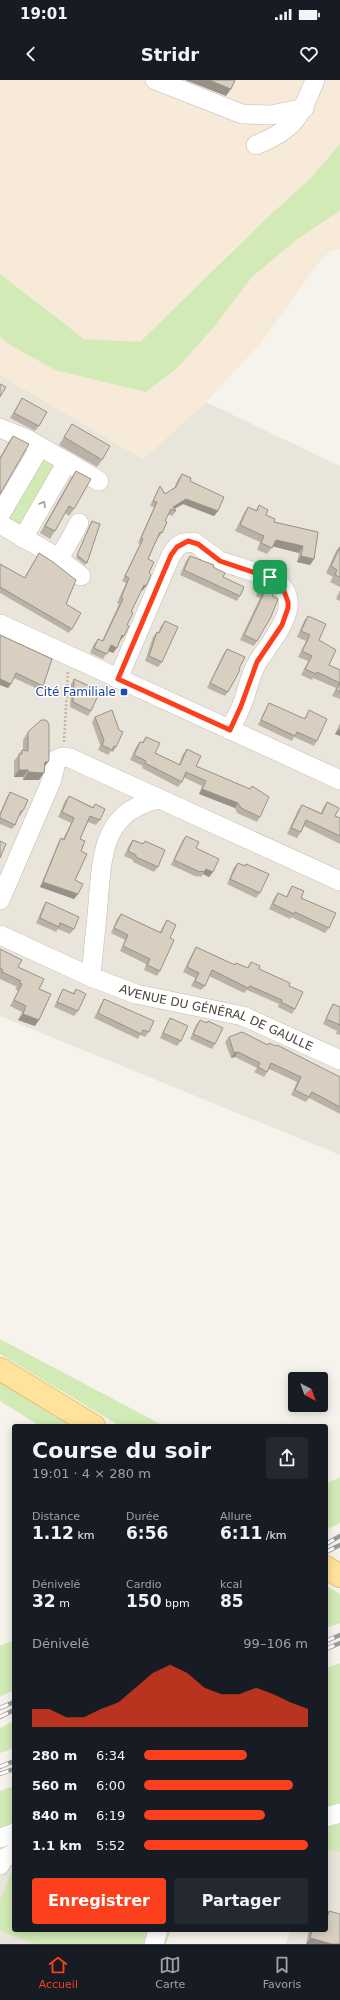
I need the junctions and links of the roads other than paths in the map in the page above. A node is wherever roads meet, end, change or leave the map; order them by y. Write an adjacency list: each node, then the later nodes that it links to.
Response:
1 (155, 80): 3 (street)
2 (315, 80): 3 (street)
3 (304, 108): 4 (street)
4 (256, 145)
5 (0, 428): 6 (street)
6 (40, 447): 7 (street); 9 (street)
7 (67, 462): 8 (street); 12 (street, one-way to 7)
8 (99, 481)
9 (0, 515)
10 (79, 523): 13 (street)
11 (0, 524): 12 (street)
12 (23, 538): 13 (street)
13 (59, 559): 14 (street)
14 (81, 576)
15 (0, 624): 16 (street)
16 (118, 679): 17 (street); 17 (street)
17 (230, 730): 18 (street)
18 (340, 780)
19 (160, 799): 20 (street); 21 (street); 23 (street)
20 (340, 881)
21 (0, 900)
22 (0, 936): 23 (street, AVENUE DU GÉNÉRAL DE GAULLE)
23 (91, 977): 24 (street, AVENUE DU GÉNÉRAL DE GAULLE)
24 (340, 1060)
25 (0, 1369): 26 (main road)
26 (91, 1424)
27 (328, 1568): 28 (main road)
28 (340, 1576)
29 (340, 1813): 30 (street)
30 (328, 1816)
31 (12, 1834): 32 (street)
32 (0, 1838)
33 (12, 1854): 34 (street)
34 (0, 1865)
35 (157, 1932): 36 (street)
36 (154, 1944)

